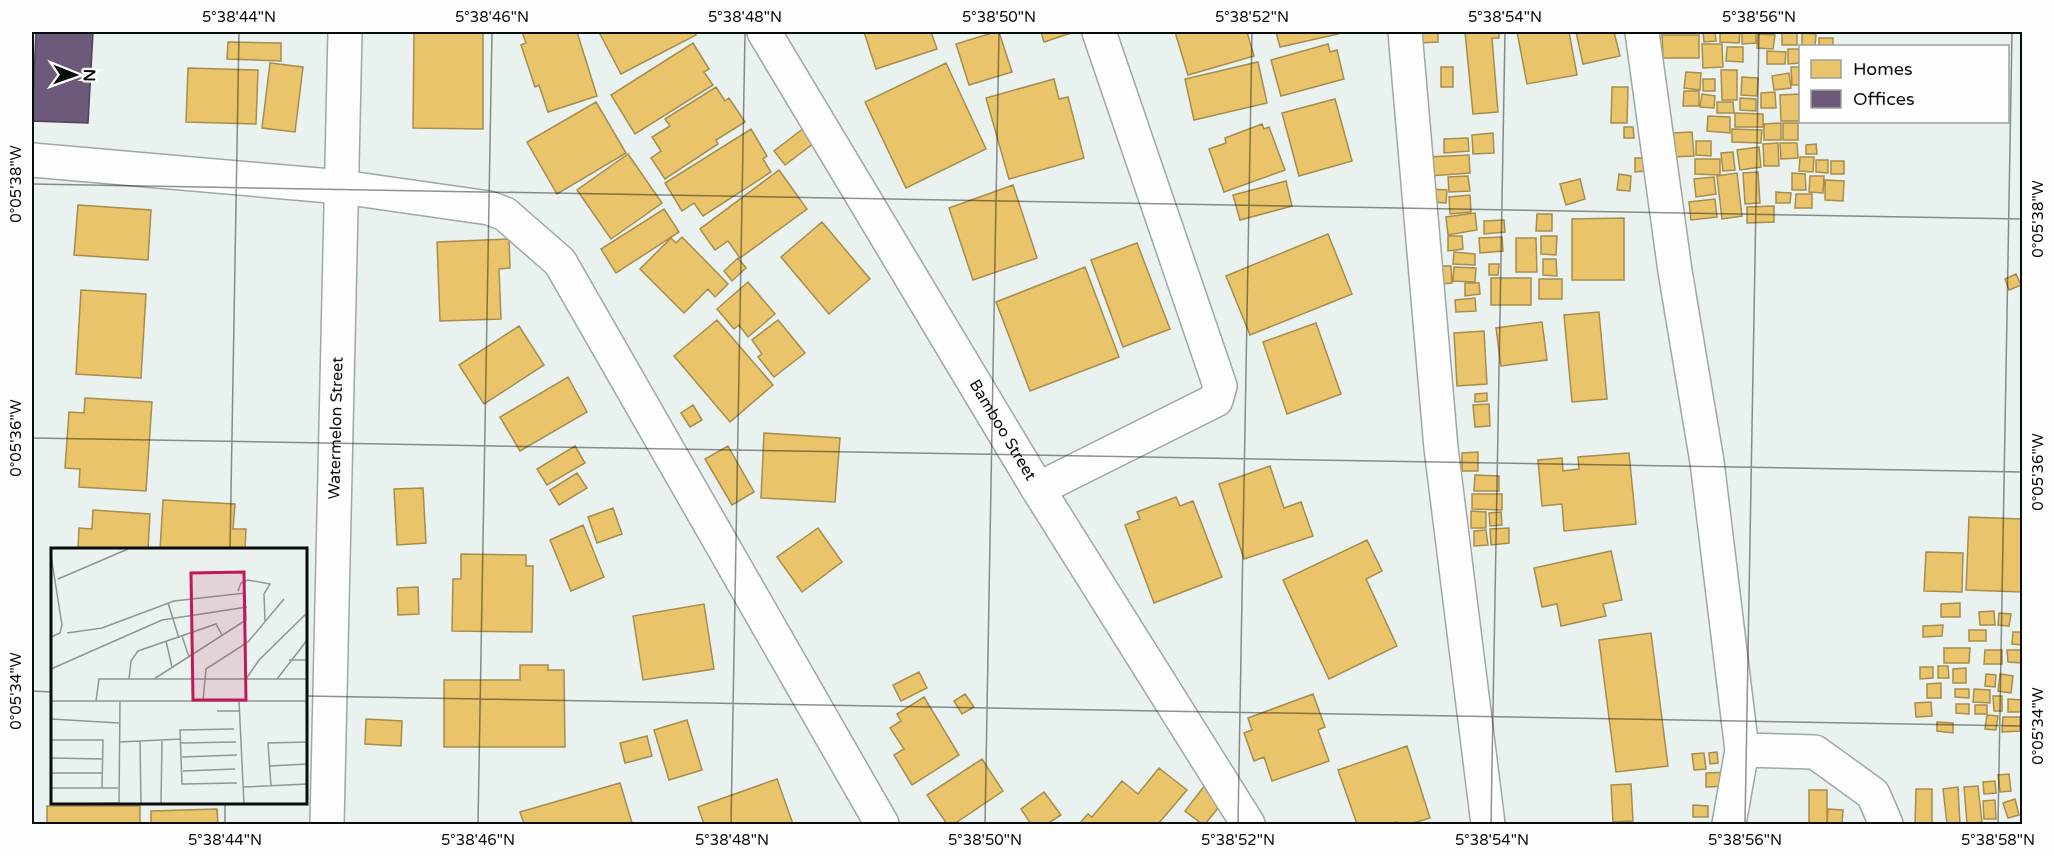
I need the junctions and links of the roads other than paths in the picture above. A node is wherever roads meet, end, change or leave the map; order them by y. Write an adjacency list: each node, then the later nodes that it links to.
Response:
1 (345, 32): 7 (street, Watermelon Street)
2 (764, 32): 8 (street, Bamboo Street)
3 (1099, 32): 8 (street)
4 (1405, 32): 13 (street)
5 (1642, 32): 9 (street)
6 (32, 160): 7 (street)
7 (342, 187): 10 (street, Watermelon Street); 11 (street)
8 (1038, 489): 12 (street, Bamboo Street)
9 (1742, 750): 14 (street); 15 (street)
10 (327, 825)
11 (882, 825)
12 (1248, 825)
13 (1488, 825)
14 (1729, 825)
15 (1886, 825)

